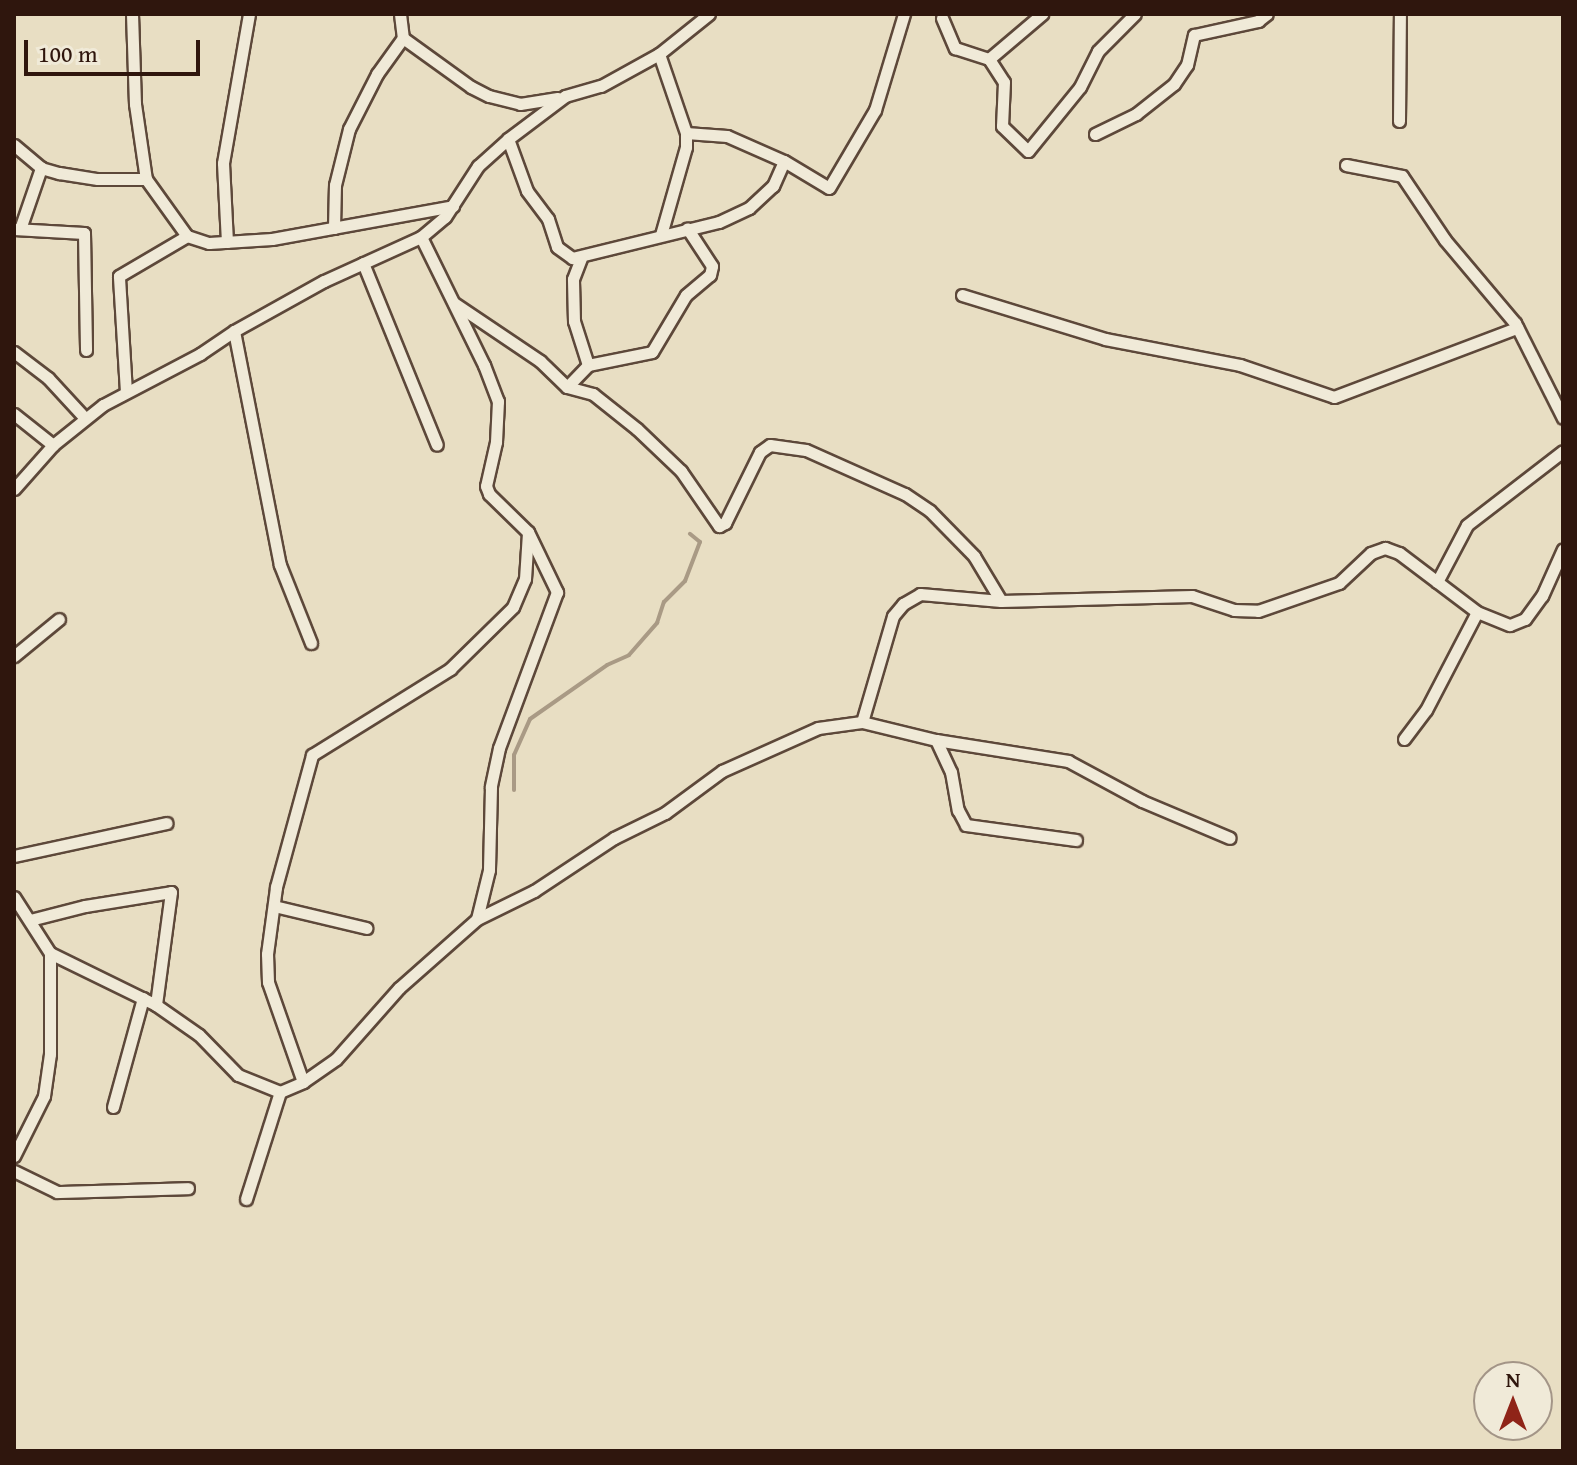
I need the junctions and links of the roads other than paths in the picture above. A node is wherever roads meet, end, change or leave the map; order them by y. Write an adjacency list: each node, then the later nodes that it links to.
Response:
1 (132, 14): 23 (street)
2 (249, 14): 31 (street)
3 (400, 14): 11 (street)
4 (709, 14): 12 (street)
5 (904, 14): 20 (street)
6 (1042, 14): 13 (street)
7 (1135, 14): 13 (street)
8 (1267, 14): 17 (street)
9 (1400, 14): 15 (street)
10 (942, 18): 13 (street)
11 (403, 38): 14 (street); 25 (street)
12 (659, 54): 14 (street); 16 (street)
13 (989, 59)
14 (565, 96): 18 (street)
15 (1399, 121)
16 (686, 133): 20 (street); 28 (street)
17 (1095, 134)
18 (508, 139): 24 (street); 32 (street)
19 (14, 145): 22 (street)
20 (784, 161): 26 (street)
21 (1346, 165): 36 (street)
22 (41, 168): 23 (street); 27 (street)
23 (146, 179): 29 (street)
24 (453, 206): 25 (street); 30 (street)
25 (334, 228): 31 (street)
26 (687, 228): 28 (street); 40 (street)
27 (17, 229): 38 (street)
28 (661, 235): 32 (street)
29 (187, 236): 31 (street); 42 (street)
30 (421, 237): 33 (street); 35 (street)
31 (227, 242)
32 (581, 258): 40 (street)
33 (363, 263): 37 (street); 47 (street)
34 (962, 295): 36 (street)
35 (454, 303): 41 (street); 50 (street)
36 (1517, 328): 45 (street)
37 (234, 331): 42 (street); 56 (street)
38 (86, 350)
39 (14, 352): 44 (street)
40 (588, 365): 41 (street)
41 (567, 387): 53 (street)
42 (126, 392): 44 (street)
43 (14, 414): 46 (street)
44 (84, 417): 46 (street)
45 (1563, 418)
46 (53, 445): 49 (street)
47 (437, 445)
48 (1563, 451): 52 (street)
49 (14, 489)
50 (528, 532): 66 (street); 67 (street)
51 (1563, 549): 54 (street)
52 (1437, 582): 53 (street); 54 (street)
53 (1001, 601): 58 (street)
54 (1477, 612): 59 (street)
55 (59, 619): 57 (street)
56 (311, 643)
57 (14, 656)
58 (862, 722): 60 (street); 67 (street)
59 (1404, 739)
60 (936, 740): 62 (street); 63 (street)
61 (166, 823): 64 (street)
62 (1230, 838)
63 (1076, 840)
64 (14, 856)
65 (14, 897): 68 (street)
66 (274, 906): 69 (street); 73 (street)
67 (477, 919): 73 (street)
68 (30, 920): 70 (street); 72 (street)
69 (366, 928)
70 (50, 953): 71 (street); 76 (street)
71 (143, 998): 72 (street); 75 (street)
72 (156, 1005): 74 (street)
73 (303, 1082): 74 (street)
74 (280, 1092): 79 (street)
75 (113, 1107)
76 (14, 1156)
77 (14, 1171): 78 (street)
78 (188, 1188)
79 (246, 1199)

